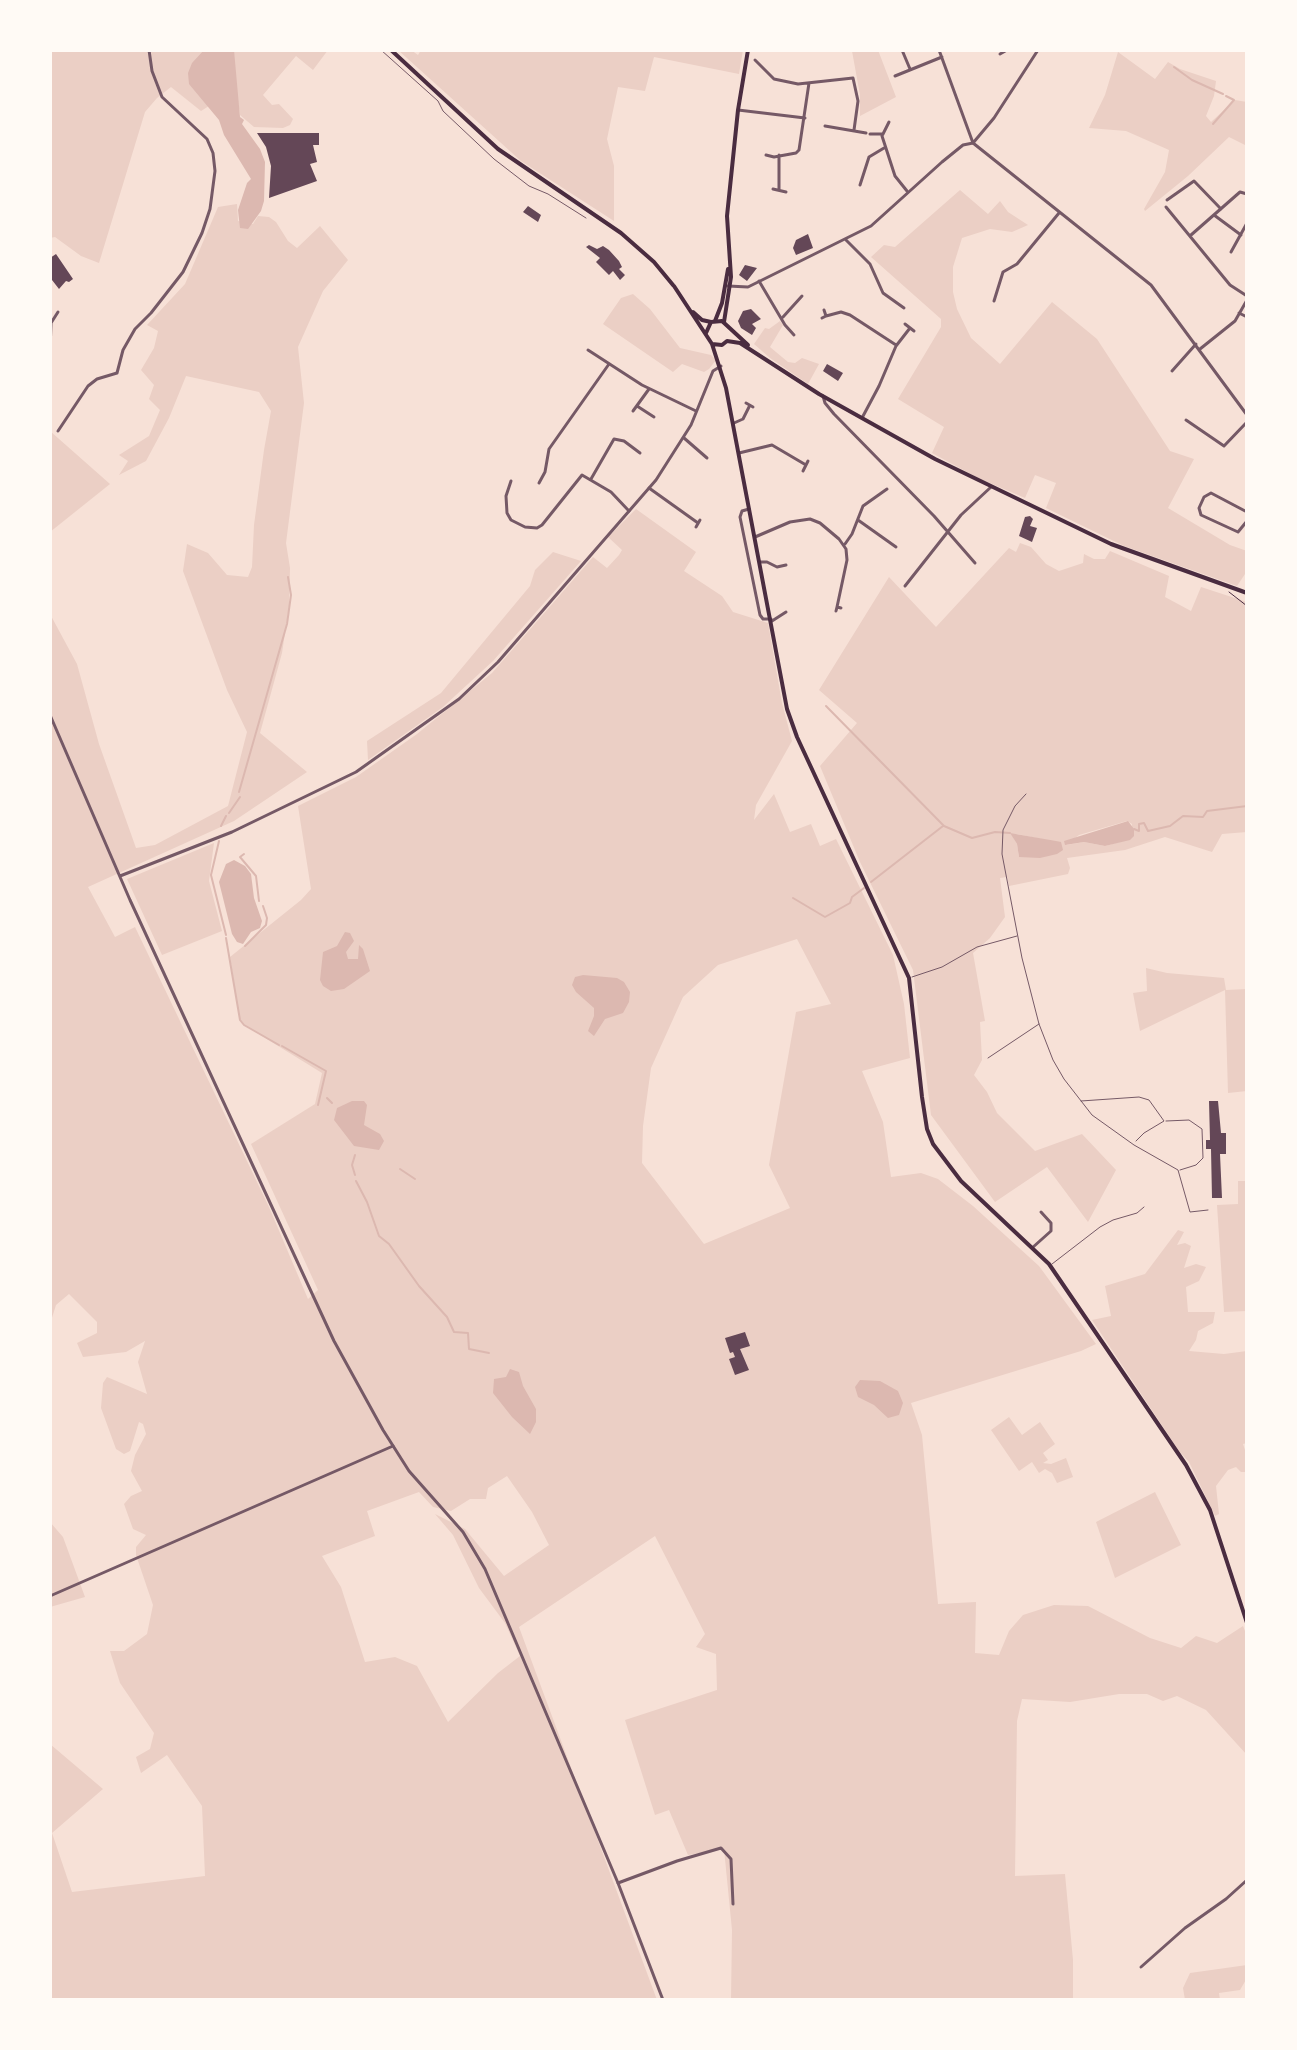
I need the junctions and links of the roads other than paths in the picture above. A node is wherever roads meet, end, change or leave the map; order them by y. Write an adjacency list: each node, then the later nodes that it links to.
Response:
1 (149, 50): 83 (street)
2 (381, 50): 36 (lane)
3 (391, 50): 43 (main road)
4 (748, 50): 13 (main road)
5 (902, 50): 10 (street)
6 (939, 50): 8 (street)
7 (1038, 50): 19 (street)
8 (942, 57): 10 (street); 19 (street)
9 (755, 60): 12 (street)
10 (910, 69): 11 (street)
11 (895, 76)
12 (809, 83): 14 (street); 17 (street)
13 (738, 110): 14 (street); 44 (main road)
14 (805, 118): 22 (street)
15 (889, 122): 18 (street)
16 (825, 126): 17 (street)
17 (854, 130): 18 (street)
18 (883, 134): 20 (street)
19 (973, 143): 27 (street); 34 (street)
20 (886, 147): 23 (street); 27 (street)
21 (766, 155): 22 (street)
22 (779, 155): 26 (street)
23 (860, 185)
24 (1245, 186): 29 (street)
25 (773, 189): 26 (street)
26 (779, 190): 28 (street)
27 (907, 191): 40 (street)
28 (786, 192)
29 (1241, 192): 30 (street); 33 (street)
30 (1247, 194)
31 (1167, 200): 33 (street)
32 (1166, 207): 38 (street)
33 (1221, 209): 35 (street)
34 (1060, 212): 47 (street); 62 (street)
35 (1214, 215): 38 (street); 39 (street)
36 (586, 218)
37 (1247, 223): 39 (street)
38 (1191, 235): 46 (street)
39 (1241, 235): 41 (street)
40 (845, 239): 42 (street); 48 (street)
41 (1231, 252)
42 (759, 281): 44 (street); 53 (street)
43 (674, 286): 54 (main road); 58 (main road)
44 (728, 286): 54 (main road); 55 (main road)
45 (802, 296): 53 (street)
46 (1247, 298): 51 (street)
47 (994, 301)
48 (904, 308)
49 (824, 310): 63 (street)
50 (58, 312): 66 (street)
51 (1239, 313): 52 (street); 64 (street)
52 (1247, 317)
53 (782, 318): 59 (street)
54 (713, 322): 55 (main road); 58 (main road)
55 (724, 322): 57 (main road)
56 (905, 324): 63 (street)
57 (730, 329): 60 (main road); 69 (main road)
58 (706, 335): 61 (main road)
59 (794, 335)
60 (725, 343): 61 (main road); 68 (main road); 69 (main road)
61 (712, 344): 68 (main road)
62 (1196, 344): 64 (street); 70 (street)
63 (896, 346): 79 (street)
64 (1200, 349): 77 (street)
65 (588, 350): 67 (street)
66 (50, 352)
67 (609, 364): 71 (street); 91 (street)
68 (720, 364): 76 (street); 82 (main road)
69 (777, 368): 72 (main road)
70 (1173, 371)
71 (649, 389): 73 (street); 76 (street)
72 (823, 396): 79 (main road); 101 (street)
73 (637, 406): 75 (street); 78 (street)
74 (749, 406): 82 (street)
75 (633, 411)
76 (697, 411): 84 (street)
77 (1246, 411)
78 (654, 417)
79 (862, 418): 92 (main road)
80 (1186, 420): 81 (street)
81 (1247, 422)
82 (733, 424): 86 (main road)
83 (58, 431)
84 (684, 438): 87 (street); 93 (street)
85 (640, 453): 89 (street)
86 (739, 453): 88 (street); 95 (main road)
87 (707, 458)
88 (803, 471)
89 (591, 479): 90 (street); 96 (street)
90 (511, 481)
91 (539, 483)
92 (991, 487): 101 (street); 111 (main road)
93 (649, 488): 96 (street); 100 (street)
94 (887, 489): 98 (street)
95 (749, 509): 102 (main road); 114 (street)
96 (629, 511): 117 (street)
97 (1247, 512): 99 (street)
98 (858, 520): 104 (street); 105 (street)
99 (1247, 521)
100 (698, 523)
101 (948, 531): 108 (street); 110 (street)
102 (755, 537): 105 (street); 107 (main road)
103 (895, 538): 104 (street)
104 (891, 543): 106 (street)
105 (844, 544): 112 (street)
106 (896, 547)
107 (760, 562): 109 (street); 114 (main road)
108 (975, 563)
109 (786, 565)
110 (905, 586)
111 (1247, 593)
112 (838, 609)
113 (786, 612): 114 (street)
114 (772, 620): 119 (main road)
115 (50, 715): 117 (street)
116 (1026, 794): 118 (lane)
117 (120, 876): 131 (street)
118 (1017, 936): 119 (lane); 120 (lane)
119 (909, 978): 129 (main road)
120 (1039, 1024): 121 (lane); 122 (lane)
121 (988, 1058)
122 (1080, 1101): 123 (lane); 125 (lane)
123 (1164, 1121): 124 (lane); 125 (lane)
124 (1136, 1141)
125 (1178, 1170): 127 (lane)
126 (1144, 1207): 130 (lane)
127 (1208, 1210)
128 (1041, 1212): 129 (street)
129 (1032, 1248): 130 (main road)
130 (1050, 1266): 133 (main road)
131 (393, 1446): 132 (street); 135 (street)
132 (50, 1596)
133 (1247, 1623)
134 (1247, 1880): 137 (street)
135 (618, 1883): 136 (street); 138 (street)
136 (733, 1904)
137 (1141, 1967)
138 (663, 2000)

